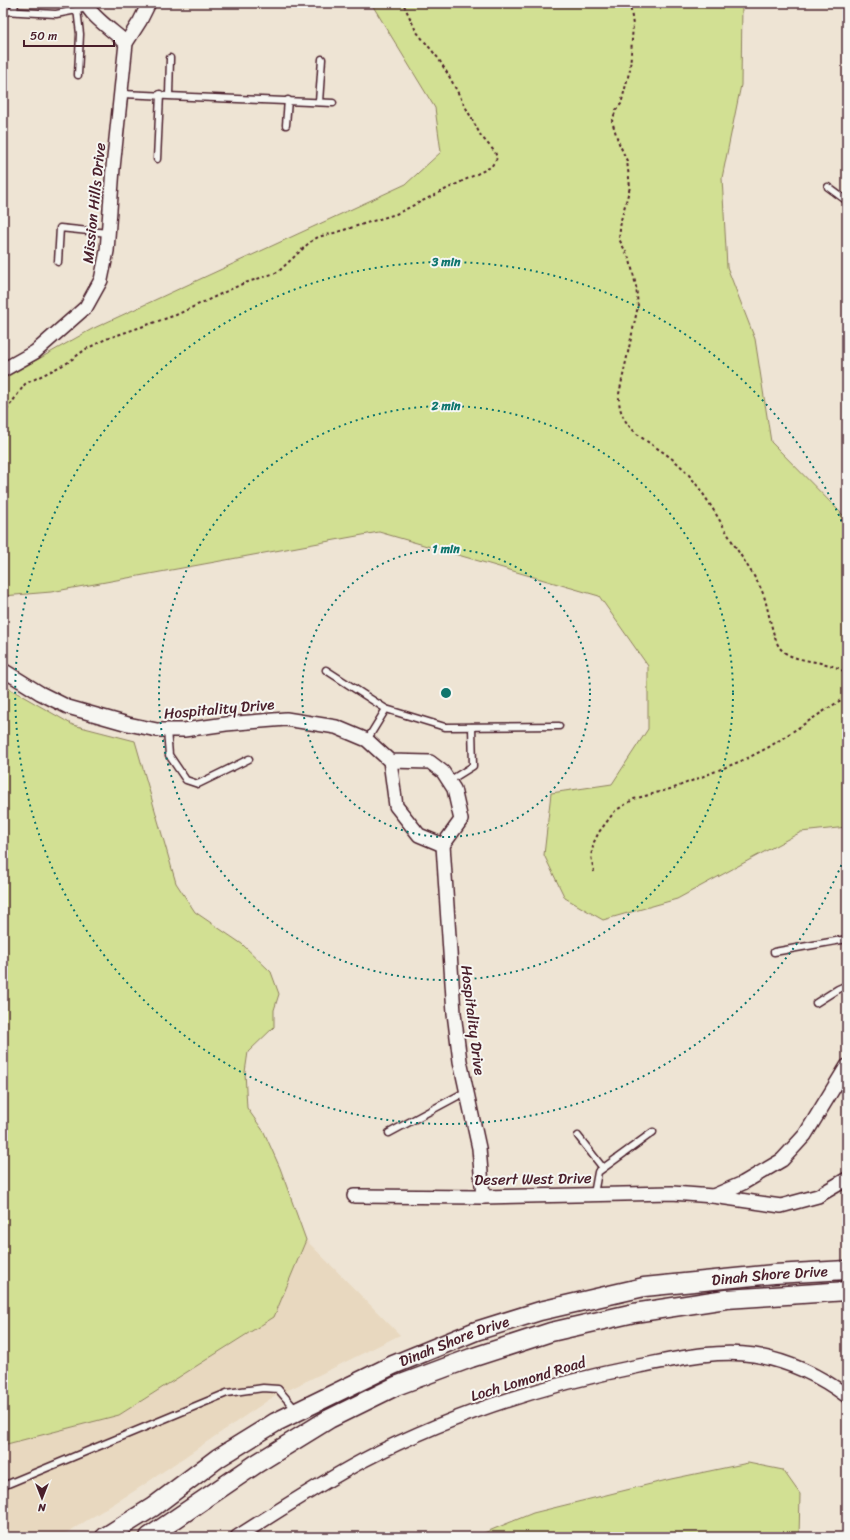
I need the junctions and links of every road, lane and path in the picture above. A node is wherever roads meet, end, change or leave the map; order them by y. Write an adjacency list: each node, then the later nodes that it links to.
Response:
1 (15, 3): 7 (lane)
2 (148, 3): 8 (street, Mission Hills Drive)
3 (403, 3): 27 (path)
4 (630, 3): 30 (path)
5 (83, 7): 7 (lane); 9 (street); 13 (lane)
6 (3, 11): 7 (lane)
7 (14, 12)
8 (140, 21): 9 (street); 10 (street, Mission Hills Drive)
9 (106, 25): 10 (street)
10 (126, 43): 14 (street, Mission Hills Drive)
11 (170, 58): 16 (lane)
12 (322, 59): 18 (lane)
13 (78, 75)
14 (122, 94): 15 (lane); 24 (street, Mission Hills Drive)
15 (160, 94): 16 (lane); 21 (lane)
16 (169, 95): 17 (lane)
17 (288, 100): 18 (lane); 20 (lane)
18 (319, 102): 19 (lane)
19 (333, 103)
20 (286, 125)
21 (157, 159)
22 (828, 187): 23 (lane)
23 (847, 201)
24 (108, 233): 25 (lane); 26 (street, Mission Hills Drive)
25 (58, 262)
26 (4, 368)
27 (3, 415)
28 (3, 670): 35 (street, Hospitality Drive)
29 (326, 670): 32 (lane)
30 (847, 674)
31 (847, 696): 41 (path)
32 (386, 709): 34 (lane); 36 (lane)
33 (559, 726): 34 (lane)
34 (472, 727): 39 (lane)
35 (167, 730): 36 (street, Hospitality Drive); 37 (lane)
36 (367, 740): 38 (street, Hospitality Drive)
37 (249, 759)
38 (390, 761): 39 (street); 40 (street)
39 (449, 781): 40 (street)
40 (443, 845): 47 (street, Hospitality Drive)
41 (594, 872)
42 (847, 939): 43 (lane)
43 (774, 952)
44 (847, 986): 45 (lane)
45 (816, 1002)
46 (847, 1066): 55 (street, Desert West Drive)
47 (467, 1091): 49 (lane); 56 (street, Hospitality Drive)
48 (652, 1132): 51 (lane)
49 (389, 1133)
50 (578, 1136): 51 (lane)
51 (604, 1168): 53 (lane)
52 (847, 1179): 55 (street, Desert West Drive)
53 (594, 1194): 55 (street, Desert West Drive); 56 (street, Desert West Drive)
54 (354, 1196): 56 (street, Desert West Drive)
55 (713, 1196)
56 (483, 1197)
57 (847, 1270): 60 (main road, Dinah Shore Drive)
58 (847, 1290): 63 (main road, Dinah Shore Drive)
59 (847, 1396): 64 (street, Loch Lomond Road)
60 (298, 1411): 61 (lane); 62 (main road, Dinah Shore Drive)
61 (3, 1486)
62 (105, 1537)
63 (149, 1537)
64 (237, 1537)

